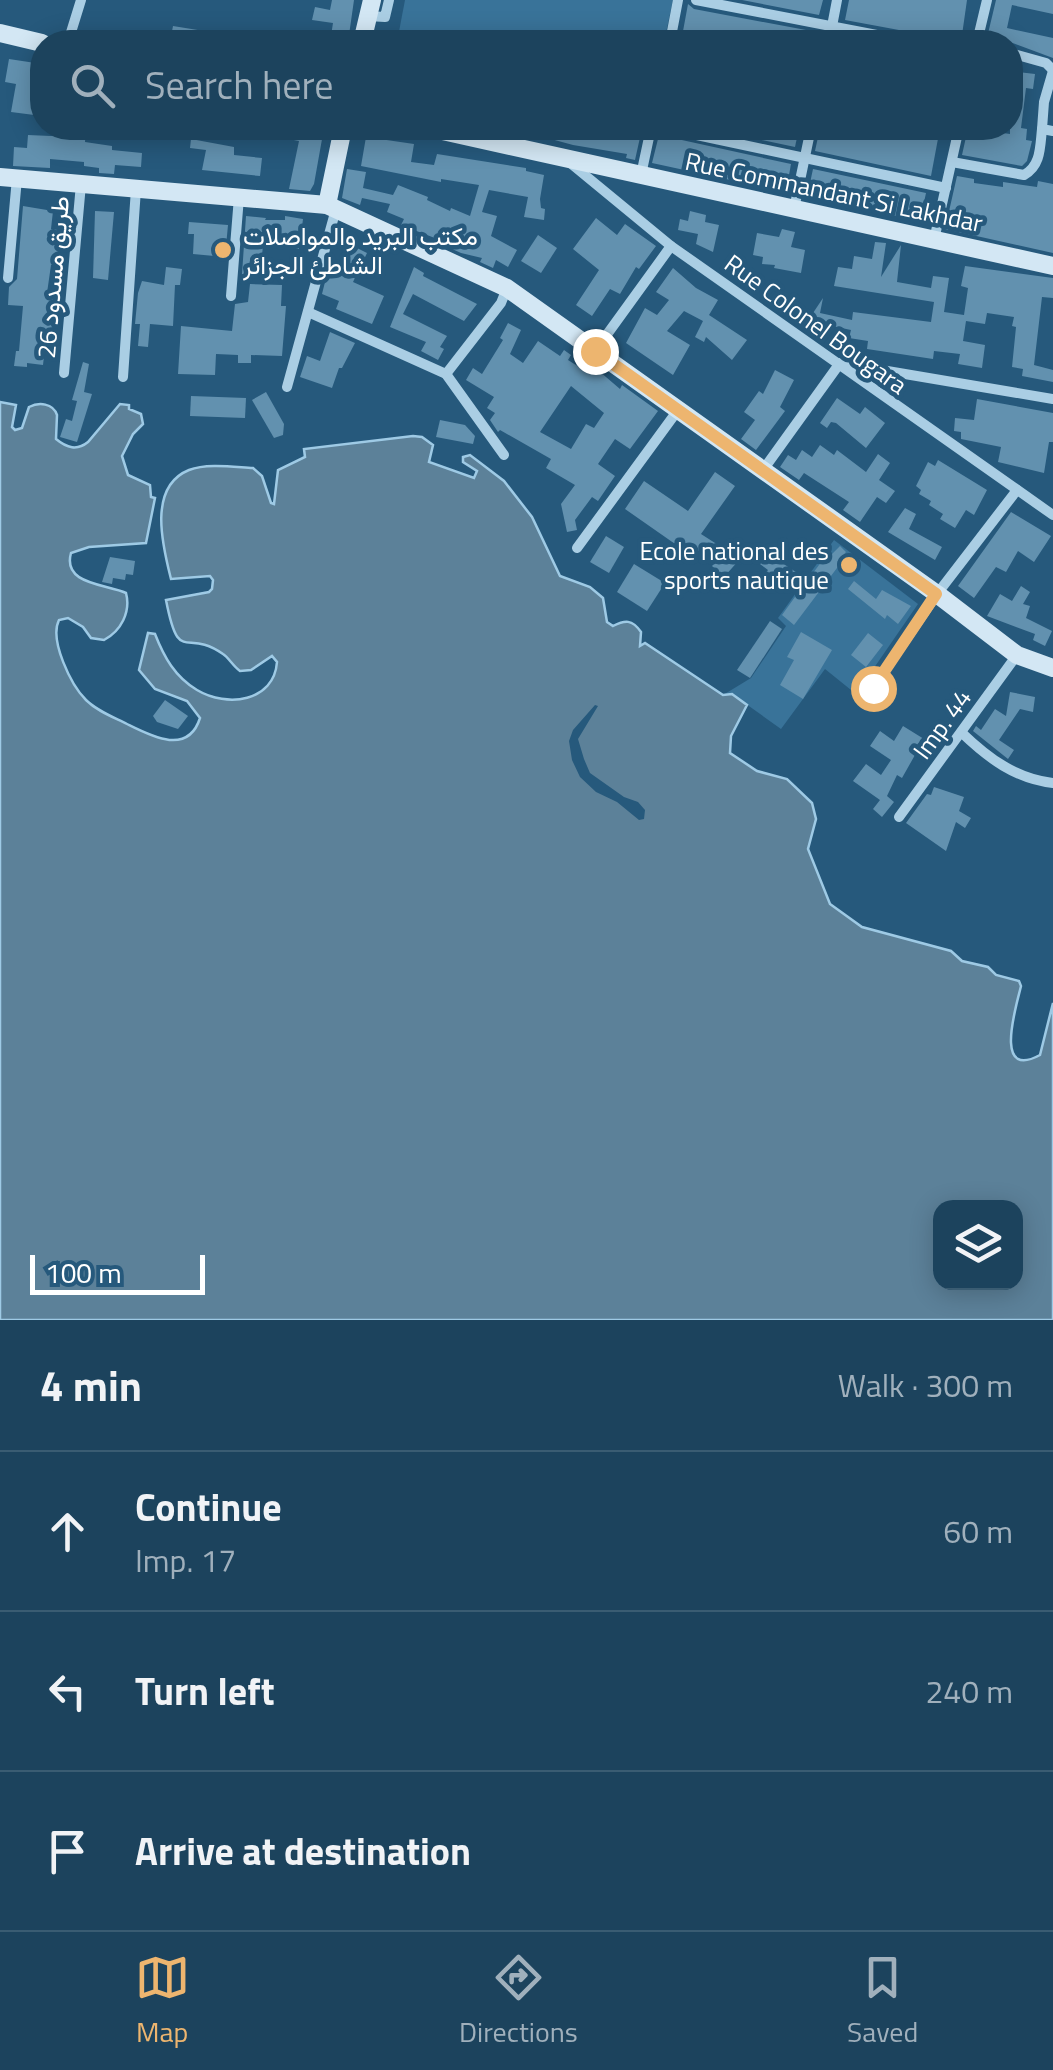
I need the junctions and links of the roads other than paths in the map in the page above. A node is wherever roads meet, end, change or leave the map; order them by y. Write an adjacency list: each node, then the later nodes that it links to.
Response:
1 (80, 0): 9 (street)
2 (389, 0): 7 (street)
3 (678, 0): 10 (street)
4 (696, 0): 8 (street)
5 (838, 0): 8 (street)
6 (986, 0): 13 (street)
7 (370, 8)
8 (832, 26): 11 (street); 12 (street)
9 (71, 30)
10 (672, 30)
11 (831, 30)
12 (852, 30)
13 (980, 30)
14 (0, 33): 15 (street)
15 (30, 40)
16 (1023, 57): 17 (street)
17 (1053, 71): 18 (street)
18 (1048, 130): 27 (street)
19 (341, 140): 34 (street)
20 (483, 140): 25 (street, Rue Commandant Si Lakhdar)
21 (648, 140): 28 (street)
22 (720, 140): 26 (street)
23 (808, 140): 26 (street)
24 (957, 140): 27 (street)
25 (563, 158): 28 (street, Rue Commandant Si Lakhdar); 37 (street, Rue Colonel Bougara)
26 (804, 158): 31 (street); 35 (street)
27 (952, 162): 31 (street)
28 (641, 175): 35 (street, Rue Commandant Si Lakhdar)
29 (8, 177): 30 (street); 39 (street)
30 (81, 184): 32 (street); 45 (street, طريق مسدود 26)
31 (946, 188): 36 (street)
32 (136, 189): 33 (street); 47 (street)
33 (239, 197): 34 (street); 41 (street)
34 (332, 207): 40 (street); 42 (street)
35 (794, 209): 36 (street, Rue Commandant Si Lakhdar)
36 (934, 240): 38 (street, Rue Commandant Si Lakhdar)
37 (671, 246): 43 (street); 44 (street, Rue Colonel Bougara)
38 (1053, 266)
39 (8, 278)
40 (507, 288): 43 (street); 46 (street)
41 (230, 296)
42 (308, 312): 46 (street); 48 (street)
43 (595, 351): 50 (street)
44 (840, 362): 49 (street); 52 (street); 53 (street, Rue Colonel Bougara)
45 (64, 373)
46 (446, 374): 51 (street)
47 (123, 377)
48 (287, 387)
49 (1053, 399)
50 (678, 410): 52 (street); 55 (street)
51 (504, 456)
52 (762, 470): 56 (street)
53 (1017, 490): 54 (street, Rue Colonel Bougara); 56 (street)
54 (1053, 514)
55 (577, 548)
56 (936, 594): 57 (street); 59 (street)
57 (1017, 655): 58 (street); 60 (street, Imp. 44)
58 (1053, 668)
59 (873, 688)
60 (962, 733): 61 (street); 62 (street, Imp. 44)
61 (1053, 783)
62 (900, 817)

